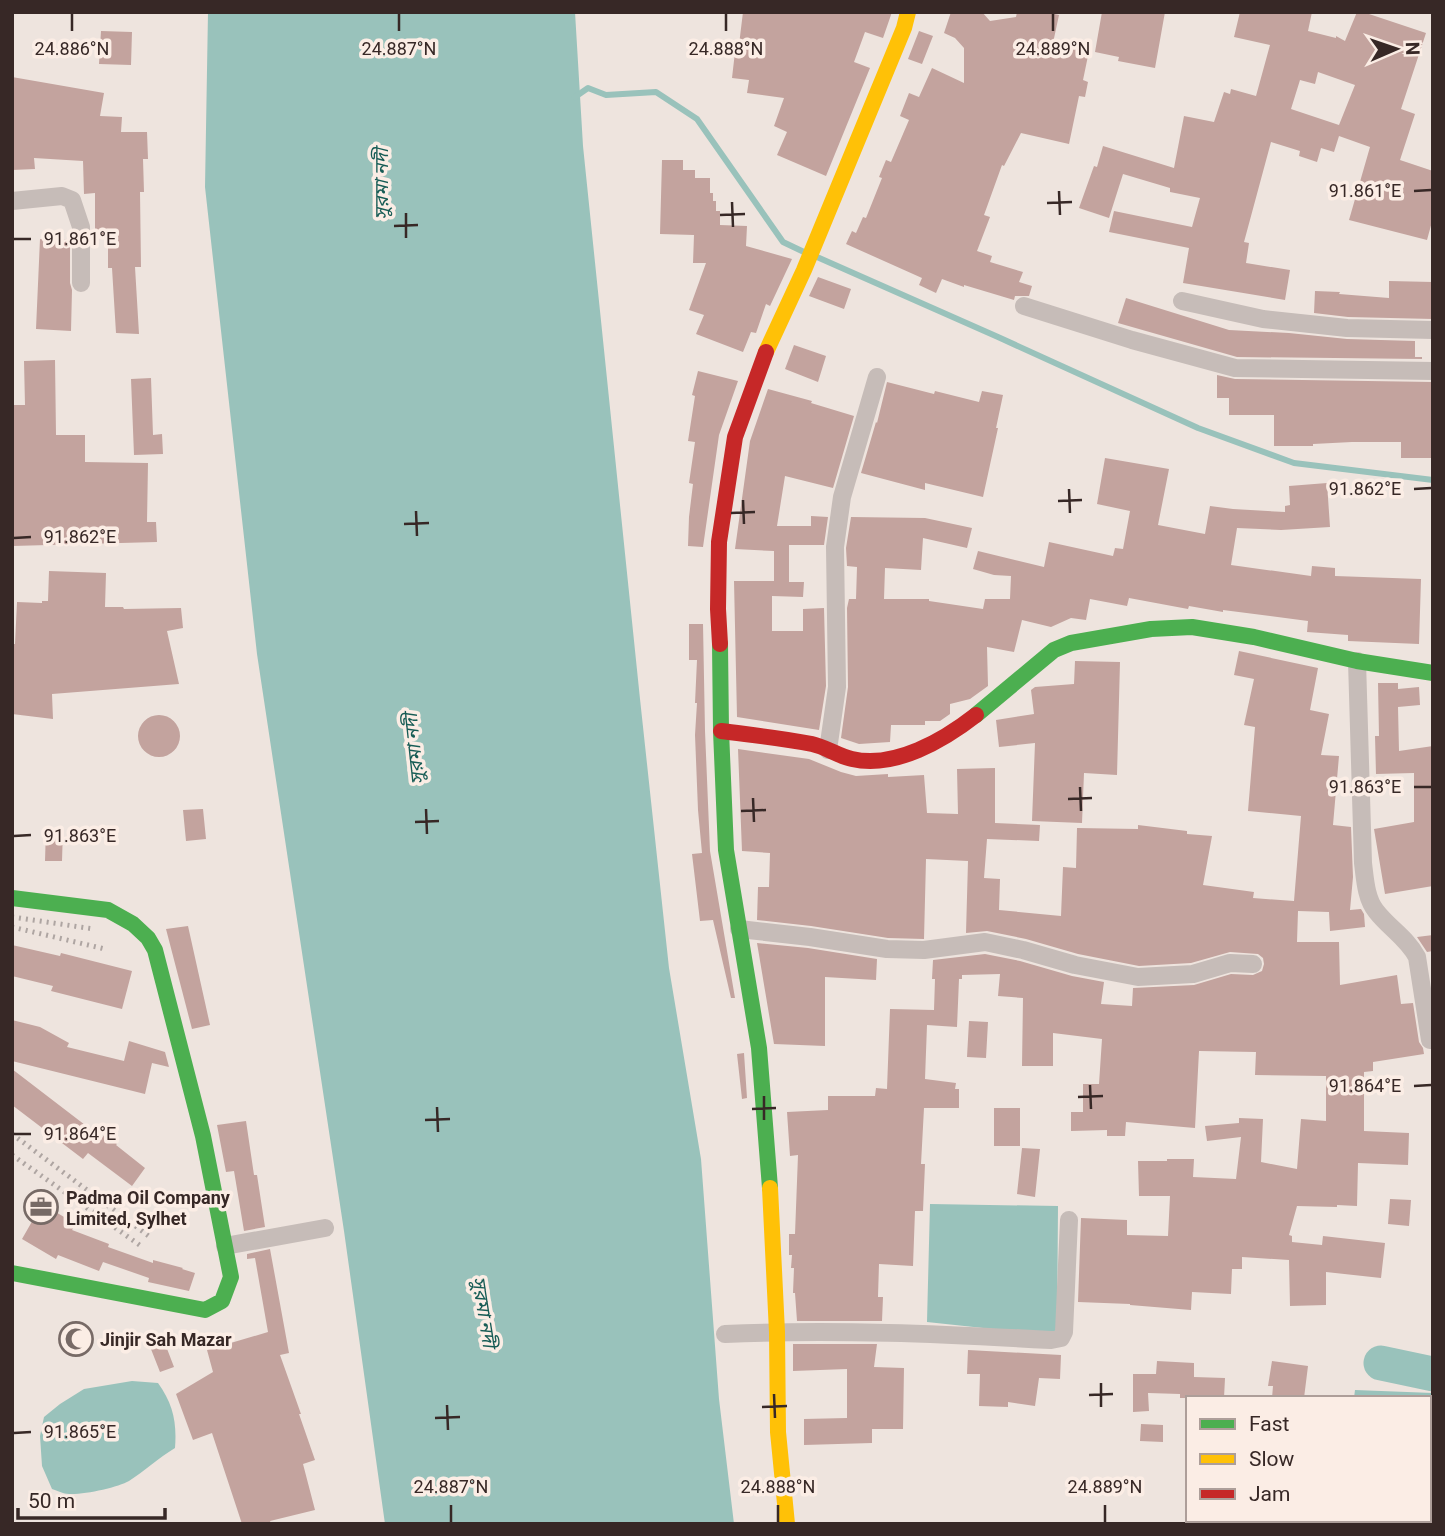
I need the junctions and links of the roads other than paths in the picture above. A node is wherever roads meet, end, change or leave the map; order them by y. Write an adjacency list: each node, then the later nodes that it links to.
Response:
1 (908, 12): 11 (street)
2 (12, 201): 3 (street)
3 (81, 283)
4 (1182, 301): 6 (street)
5 (1024, 306): 7 (street)
6 (1433, 330)
7 (1433, 371)
8 (877, 377): 12 (street)
9 (1357, 661): 10 (street); 12 (street); 16 (street)
10 (1433, 673)
11 (721, 731): 12 (street); 14 (street)
12 (828, 750)
13 (12, 898): 19 (street)
14 (739, 929): 15 (street); 21 (street)
15 (1253, 964)
16 (1430, 1040)
17 (1069, 1220): 21 (street)
18 (325, 1228): 19 (street)
19 (225, 1246): 20 (street)
20 (12, 1273)
21 (777, 1332): 22 (street); 23 (street)
22 (725, 1335)
23 (788, 1524)

